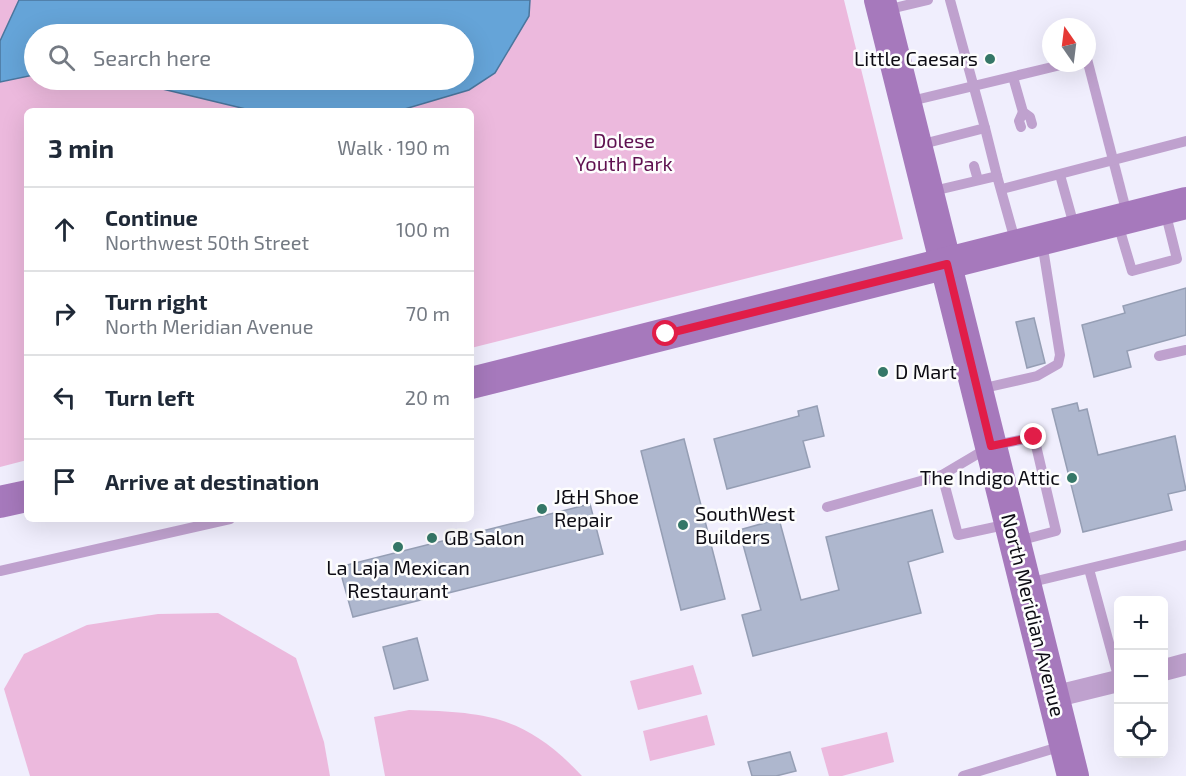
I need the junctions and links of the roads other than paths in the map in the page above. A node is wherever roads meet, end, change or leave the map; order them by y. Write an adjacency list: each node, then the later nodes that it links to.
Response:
1 (928, 0): 3 (lane)
2 (950, 0): 7 (lane)
3 (882, 5): 8 (main road, North Meridian Avenue)
4 (1042, 70): 6 (lane)
5 (1091, 72): 17 (lane)
6 (1013, 77): 7 (lane); 9 (lane)
7 (974, 87): 8 (lane); 12 (lane)
8 (907, 102): 16 (main road, North Meridian Avenue)
9 (1023, 112): 10 (lane); 11 (lane)
10 (1032, 124)
11 (1021, 127)
12 (985, 128): 13 (lane); 20 (lane)
13 (965, 133): 15 (lane); 16 (lane)
14 (1186, 141): 17 (lane)
15 (968, 145)
16 (918, 146): 23 (main road, North Meridian Avenue)
17 (1113, 160): 19 (lane); 25 (lane)
18 (974, 166): 21 (lane)
19 (1060, 175): 22 (lane); 26 (lane)
20 (997, 176): 21 (lane); 22 (lane)
21 (978, 180): 23 (lane)
22 (1002, 189): 27 (lane)
23 (929, 192): 29 (main road, North Meridian Avenue)
24 (1175, 206): 25 (main road); 28 (lane)
25 (1123, 219): 26 (main road); 28 (lane)
26 (1076, 231): 27 (main road)
27 (1029, 242): 29 (main road); 33 (lane)
28 (1182, 260)
29 (947, 264): 32 (main road); 33 (main road, North Meridian Avenue)
30 (1186, 350): 31 (lane)
31 (1159, 356)
32 (474, 382)
33 (977, 389): 34 (main road, North Meridian Avenue)
34 (991, 446): 35 (lane); 40 (main road, North Meridian Avenue); 40 (lane)
35 (942, 475): 38 (lane); 40 (lane)
36 (24, 496): 37 (main road)
37 (0, 502)
38 (826, 507)
39 (217, 522): 43 (lane)
40 (1012, 533): 44 (main road, North Meridian Avenue)
41 (1186, 545): 42 (lane)
42 (1089, 569): 44 (lane); 45 (lane)
43 (0, 572)
44 (1025, 584): 49 (main road, North Meridian Avenue)
45 (1114, 658)
46 (1186, 664): 47 (street)
47 (1168, 669)
48 (1114, 682): 49 (street)
49 (1053, 697): 50 (main road, North Meridian Avenue)
50 (1065, 745): 51 (lane); 52 (main road, North Meridian Avenue)
51 (963, 776)
52 (1073, 776)

